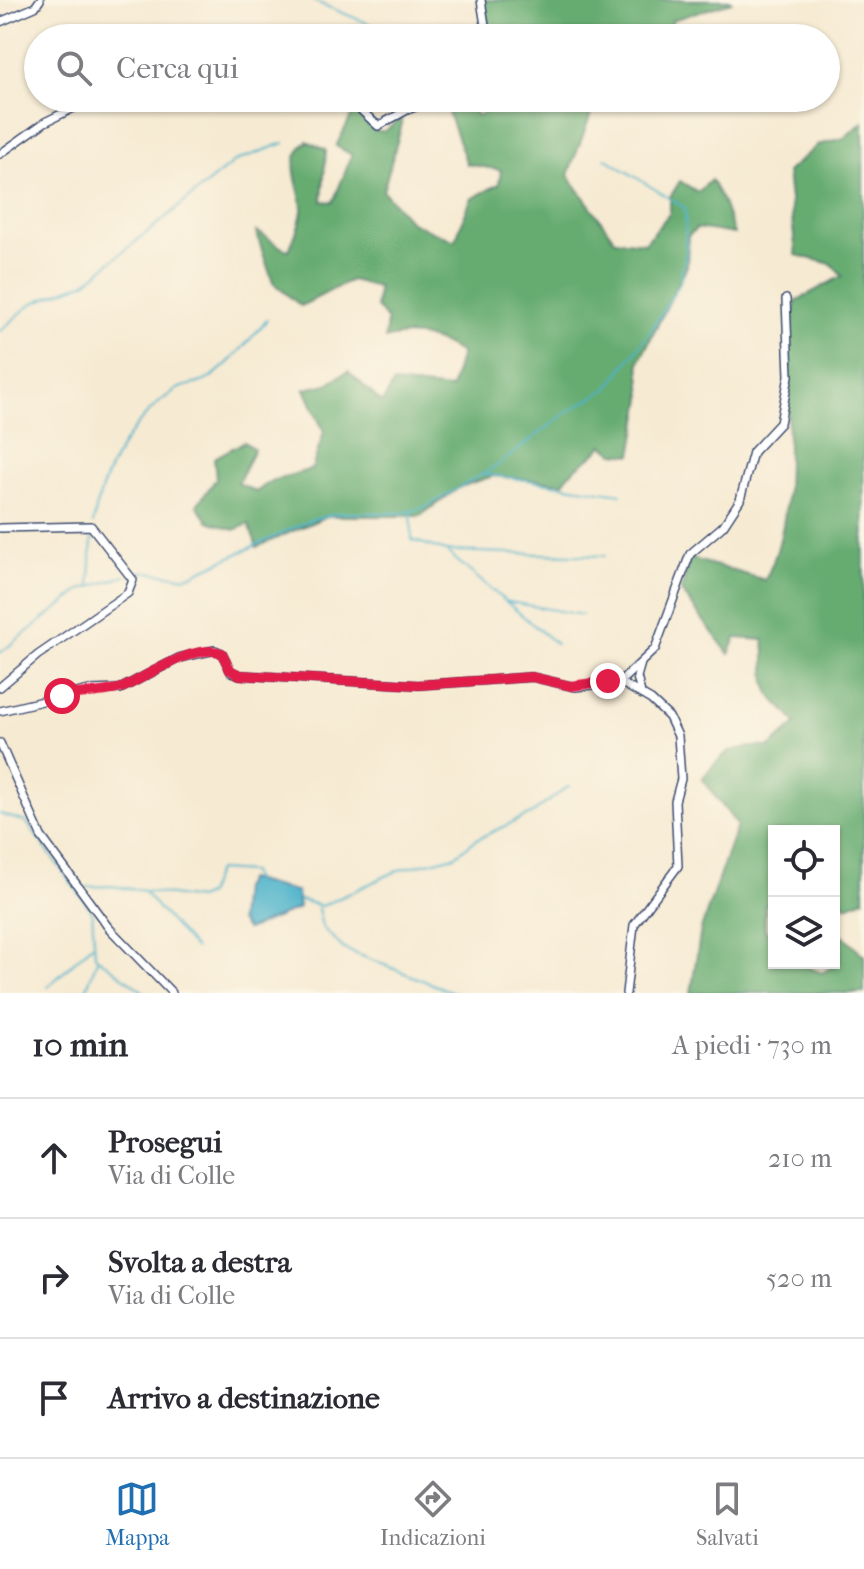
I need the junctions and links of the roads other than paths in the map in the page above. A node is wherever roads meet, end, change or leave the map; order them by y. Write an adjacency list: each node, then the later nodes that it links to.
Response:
1 (40, 0): 3 (street)
2 (481, 0): 4 (street)
3 (0, 22)
4 (485, 24)
5 (65, 112): 8 (street)
6 (363, 112): 7 (street)
7 (403, 112)
8 (0, 154)
9 (786, 299): 11 (street)
10 (0, 528): 13 (street)
11 (642, 661): 12 (street); 14 (street)
12 (620, 682): 14 (street); 15 (street)
13 (0, 687)
14 (642, 695): 18 (street)
15 (0, 711)
16 (0, 743): 17 (street)
17 (172, 993)
18 (626, 993)

